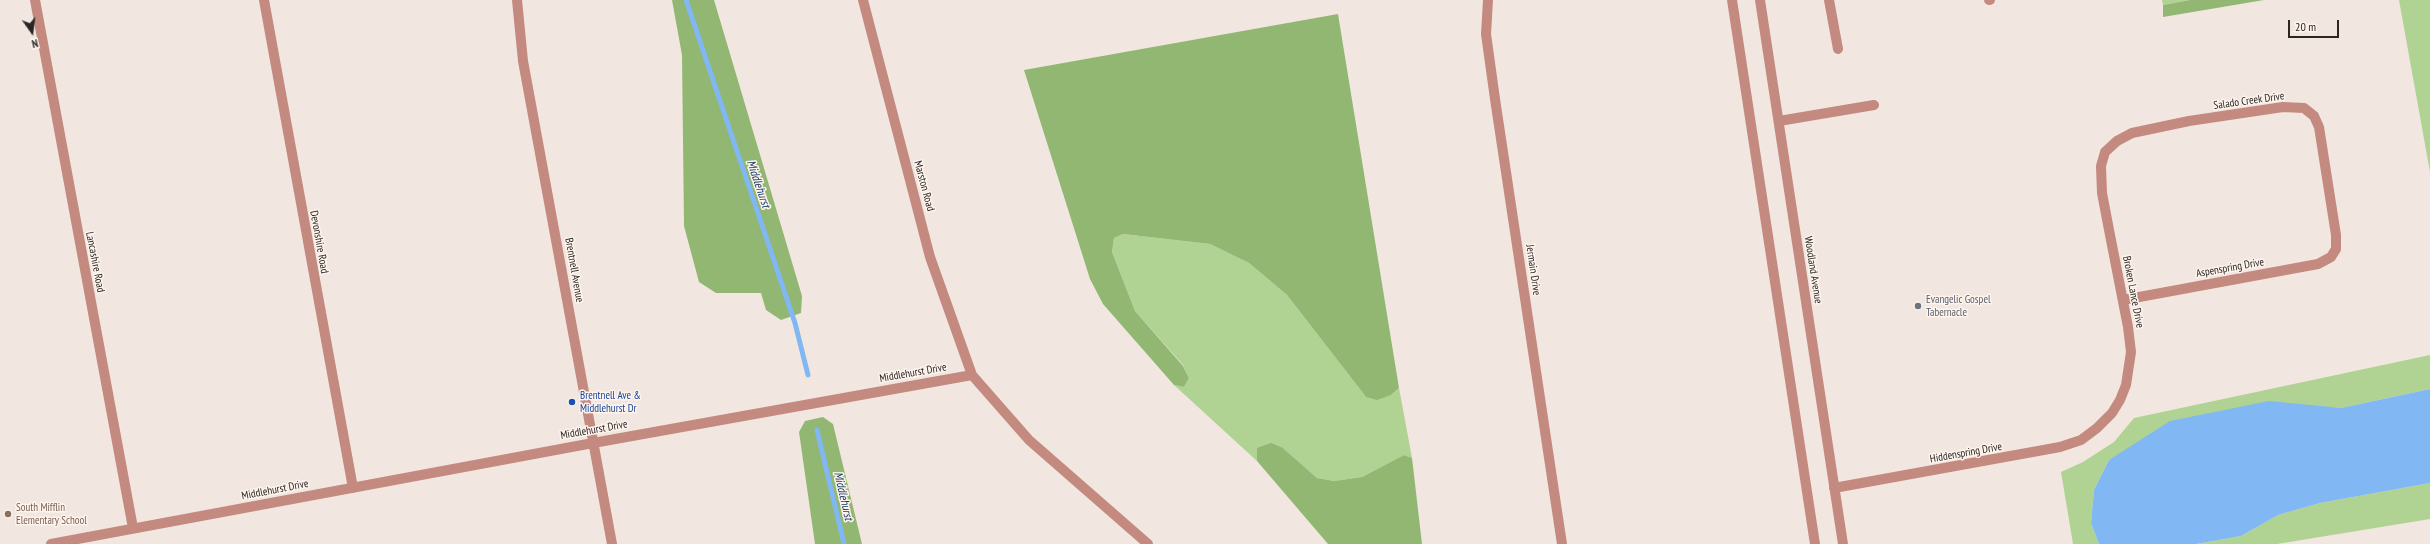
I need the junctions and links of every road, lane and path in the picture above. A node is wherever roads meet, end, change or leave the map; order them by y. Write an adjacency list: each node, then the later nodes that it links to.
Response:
1 (35, 0): 20 (street, Lancashire Road)
2 (264, 0): 18 (street, Devonshire Road)
3 (517, 0): 17 (street, Brentnell Avenue)
4 (863, 0): 15 (street, Marston Road)
5 (1488, 0): 24 (street, Jermain Drive)
6 (1732, 0): 25 (street)
7 (1760, 0): 11 (street, Woodland Avenue)
8 (1829, 0): 9 (street)
9 (1838, 49)
10 (1874, 105): 11 (street)
11 (1779, 121): 19 (street, Woodland Avenue)
12 (2105, 152): 13 (street, Salado Creek Drive); 14 (street, Broken Lance Drive)
13 (2336, 249): 14 (street, Aspenspring Drive)
14 (2123, 300): 16 (street, Broken Lance Drive)
15 (972, 375): 17 (street, Middlehurst Drive); 23 (street)
16 (2097, 428): 19 (street, Hiddenspring Drive)
17 (593, 442): 18 (street, Middlehurst Drive); 22 (street, Brentnell Avenue)
18 (352, 488): 20 (street, Middlehurst Drive)
19 (1834, 488): 26 (street, Woodland Avenue)
20 (132, 528): 21 (street, Middlehurst Drive)
21 (51, 544)
22 (612, 544)
23 (1148, 544)
24 (1562, 544)
25 (1815, 544)
26 (1843, 544)

